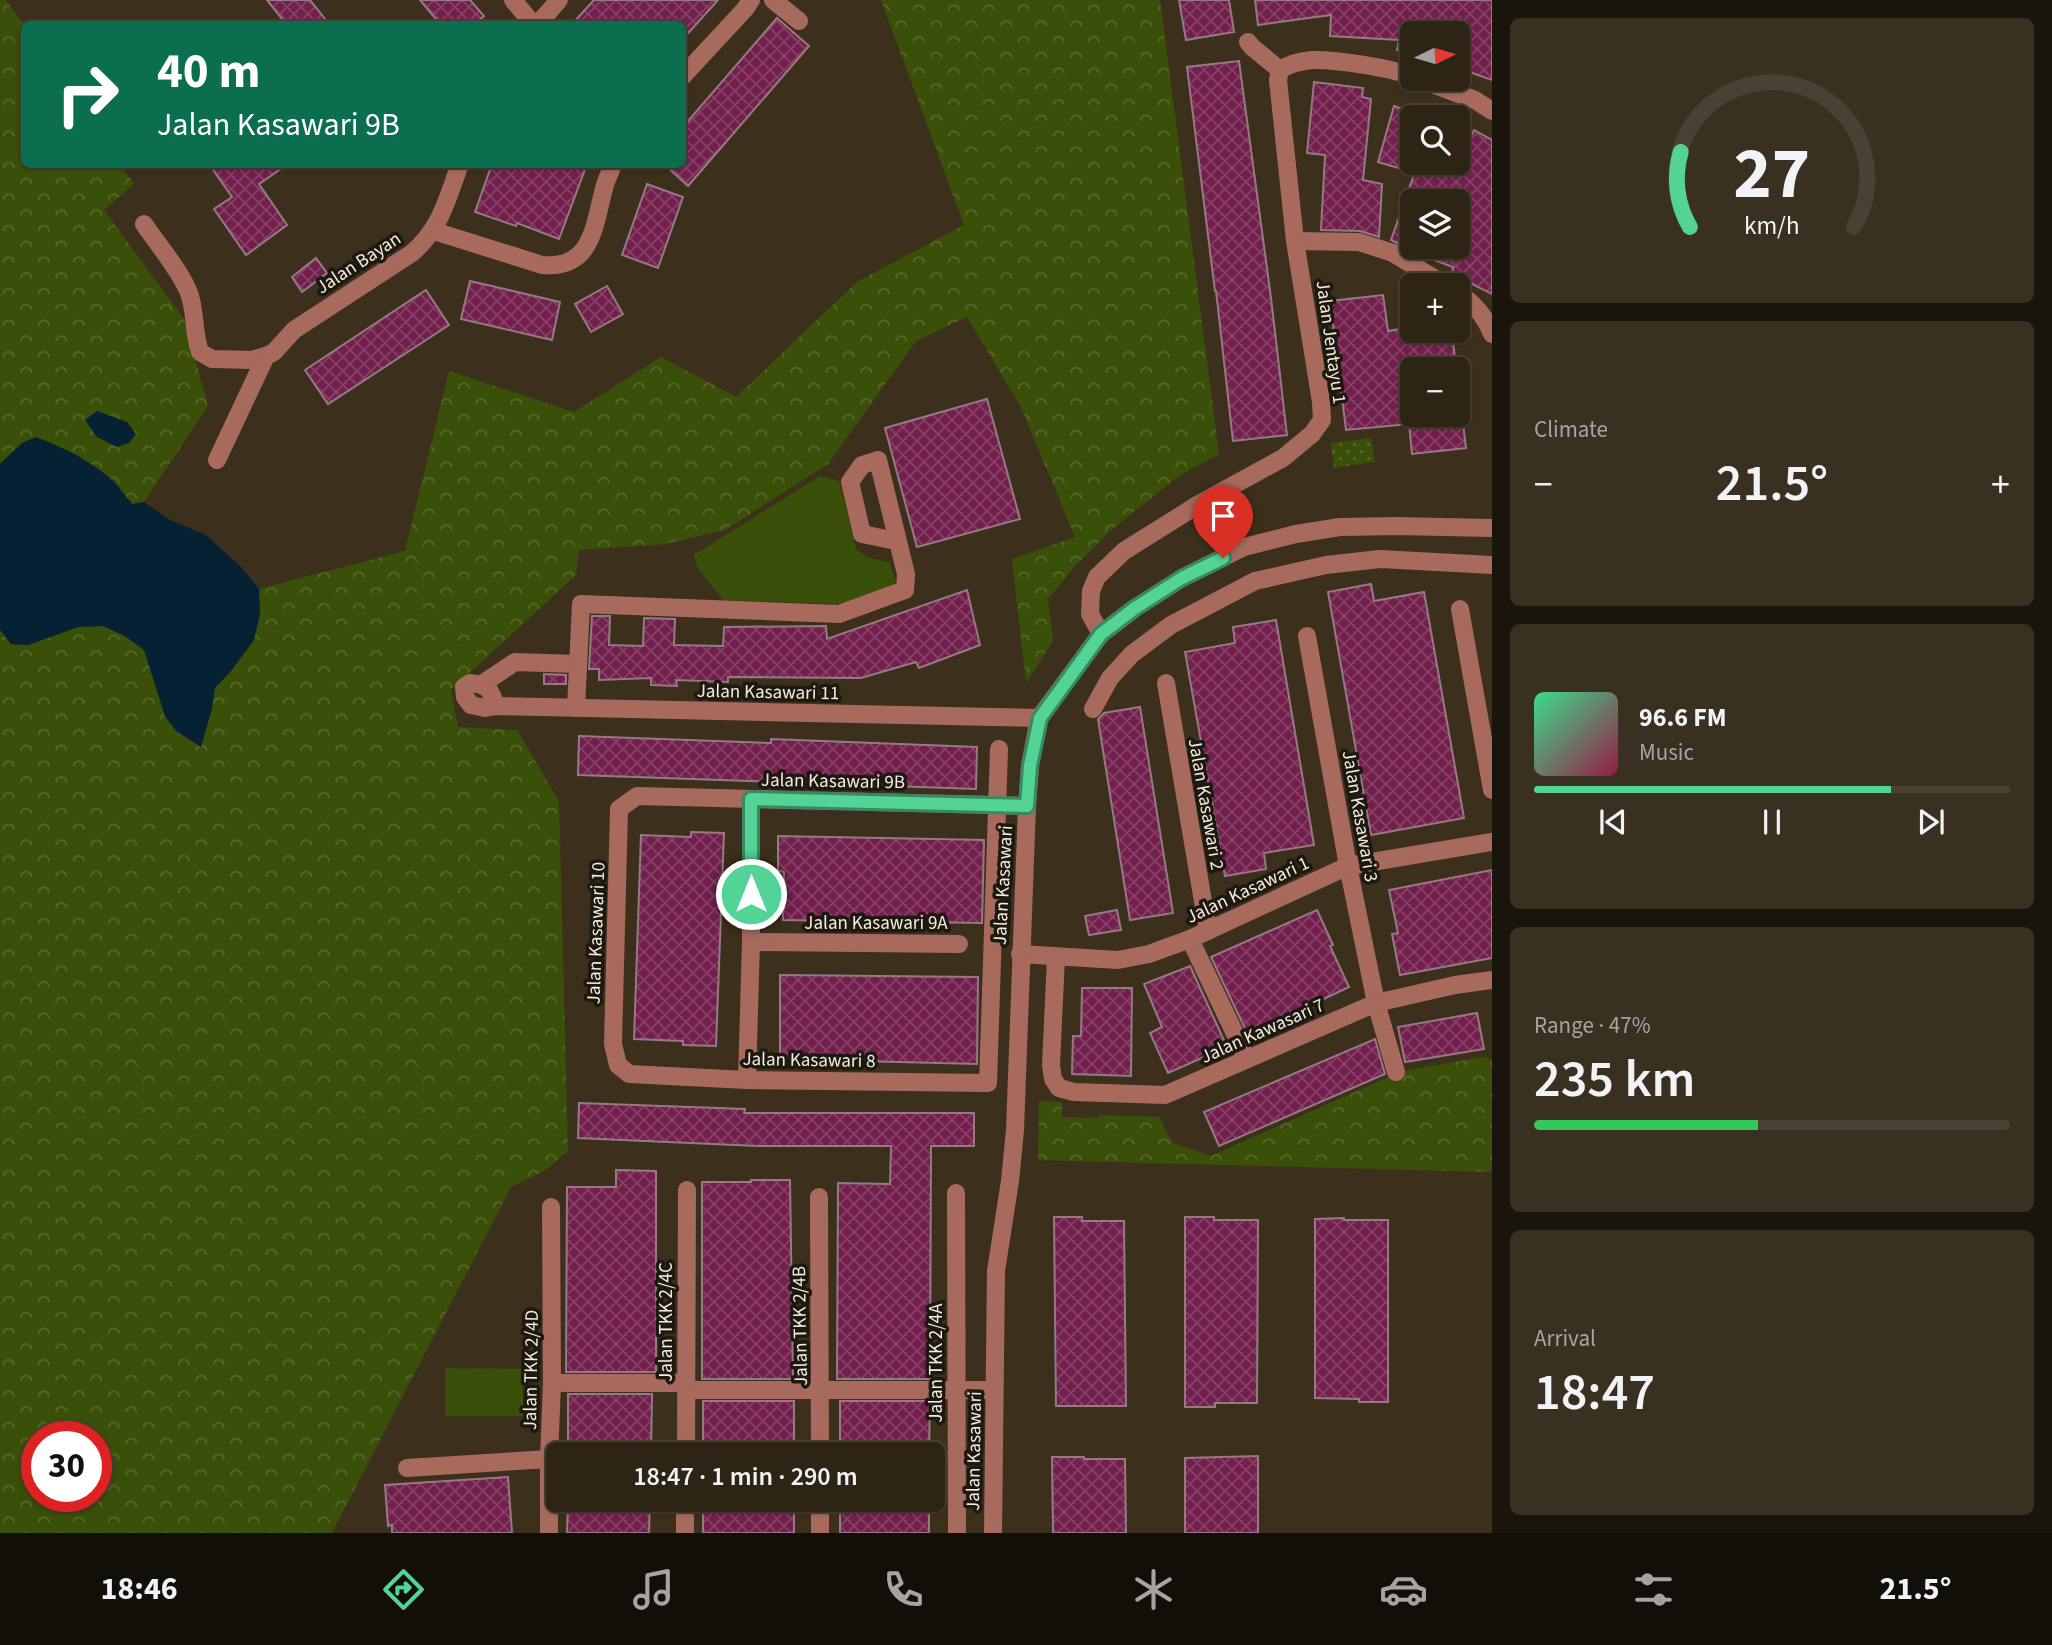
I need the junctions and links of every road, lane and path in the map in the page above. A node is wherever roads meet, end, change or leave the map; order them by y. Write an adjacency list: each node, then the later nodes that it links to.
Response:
1 (513, 0): 5 (street)
2 (559, 0): 6 (street)
3 (751, 0): 10 (street)
4 (773, 0): 7 (street)
5 (532, 21)
6 (538, 21)
7 (799, 21)
8 (1248, 41): 9 (street)
9 (1280, 70): 11 (street); 18 (street, Jalan Jentayu 1)
10 (686, 73)
11 (1400, 74)
12 (1451, 91): 13 (street)
13 (1492, 111)
14 (458, 168): 17 (street, Jalan Bayan)
15 (612, 168): 17 (street)
16 (144, 224): 22 (street)
17 (434, 231): 22 (street, Jalan Bayan)
18 (1296, 240): 19 (street); 28 (street, Jalan Jentayu 1)
19 (1426, 273)
20 (1470, 301): 21 (street)
21 (1492, 334)
22 (273, 350): 23 (street)
23 (218, 460)
24 (1492, 528): 28 (street, Jalan Kasawari)
25 (896, 541): 30 (street)
26 (1492, 565): 33 (street)
27 (1460, 609): 36 (street)
28 (1101, 634): 34 (street, Jalan Kasawari)
29 (1307, 636): 42 (street, Jalan Kasawari 3)
30 (578, 664): 32 (street); 32 (street, Jalan Kasawari 11)
31 (1166, 683): 43 (street, Jalan Kasawari 2)
32 (576, 708): 34 (street, Jalan Kasawari 11)
33 (1093, 709)
34 (1040, 718): 40 (street, Jalan Kasawari)
35 (999, 749): 39 (street)
36 (1492, 790)
37 (637, 796): 38 (street, Jalan Kasawari 9B); 53 (street, Jalan Kasawari 10)
38 (751, 799): 39 (street, Jalan Kasawari 9B); 45 (street)
39 (996, 805): 40 (street, Jalan Kasawari 9B); 54 (street, Jalan Kasawari 8)
40 (1027, 806): 47 (street, Jalan Kasawari)
41 (1492, 842): 42 (street, Jalan Kasawari 1)
42 (1349, 866): 43 (street, Jalan Kasawari 1); 50 (street, Jalan Kasawari 3)
43 (1208, 931): 44 (street, Jalan Kasawari 1)
44 (1190, 939): 48 (street, Jalan Kasawari 1); 51 (street)
45 (751, 942): 46 (street, Jalan Kasawari 9A); 54 (street)
46 (959, 944)
47 (1020, 954): 48 (street, Jalan Kasawari 1); 63 (street, Jalan Kasawari)
48 (1056, 957): 51 (street, Jalan Kawasari 7)
49 (1492, 980): 50 (street, Jalan Kawasari 7)
50 (1376, 1003): 51 (street, Jalan Kawasari 7); 52 (street, Jalan Kasawari 3)
51 (1247, 1059)
52 (1396, 1072)
53 (629, 1074): 54 (street, Jalan Kasawari 8)
54 (747, 1080)
55 (687, 1189): 60 (street, Jalan TKK 2/4C)
56 (956, 1193): 62 (street, Jalan TKK 2/4A)
57 (819, 1197): 61 (street, Jalan TKK 2/4B)
58 (551, 1207): 59 (street, Jalan TKK 2/4D)
59 (552, 1383): 60 (street); 64 (street, Jalan TKK 2/4D)
60 (686, 1386): 61 (street); 65 (street, Jalan TKK 2/4C)
61 (821, 1390): 62 (street); 66 (street, Jalan TKK 2/4B)
62 (956, 1390): 63 (street); 75 (street, Jalan TKK 2/4A)
63 (994, 1390): 76 (street, Jalan Kasawari)
64 (550, 1442)
65 (686, 1442)
66 (821, 1442)
67 (546, 1459): 68 (street)
68 (407, 1468)
69 (549, 1512): 72 (street, Jalan TKK 2/4D)
70 (685, 1512): 73 (street)
71 (820, 1512): 74 (street)
72 (549, 1533)
73 (685, 1533)
74 (820, 1533)
75 (957, 1533)
76 (993, 1533)

